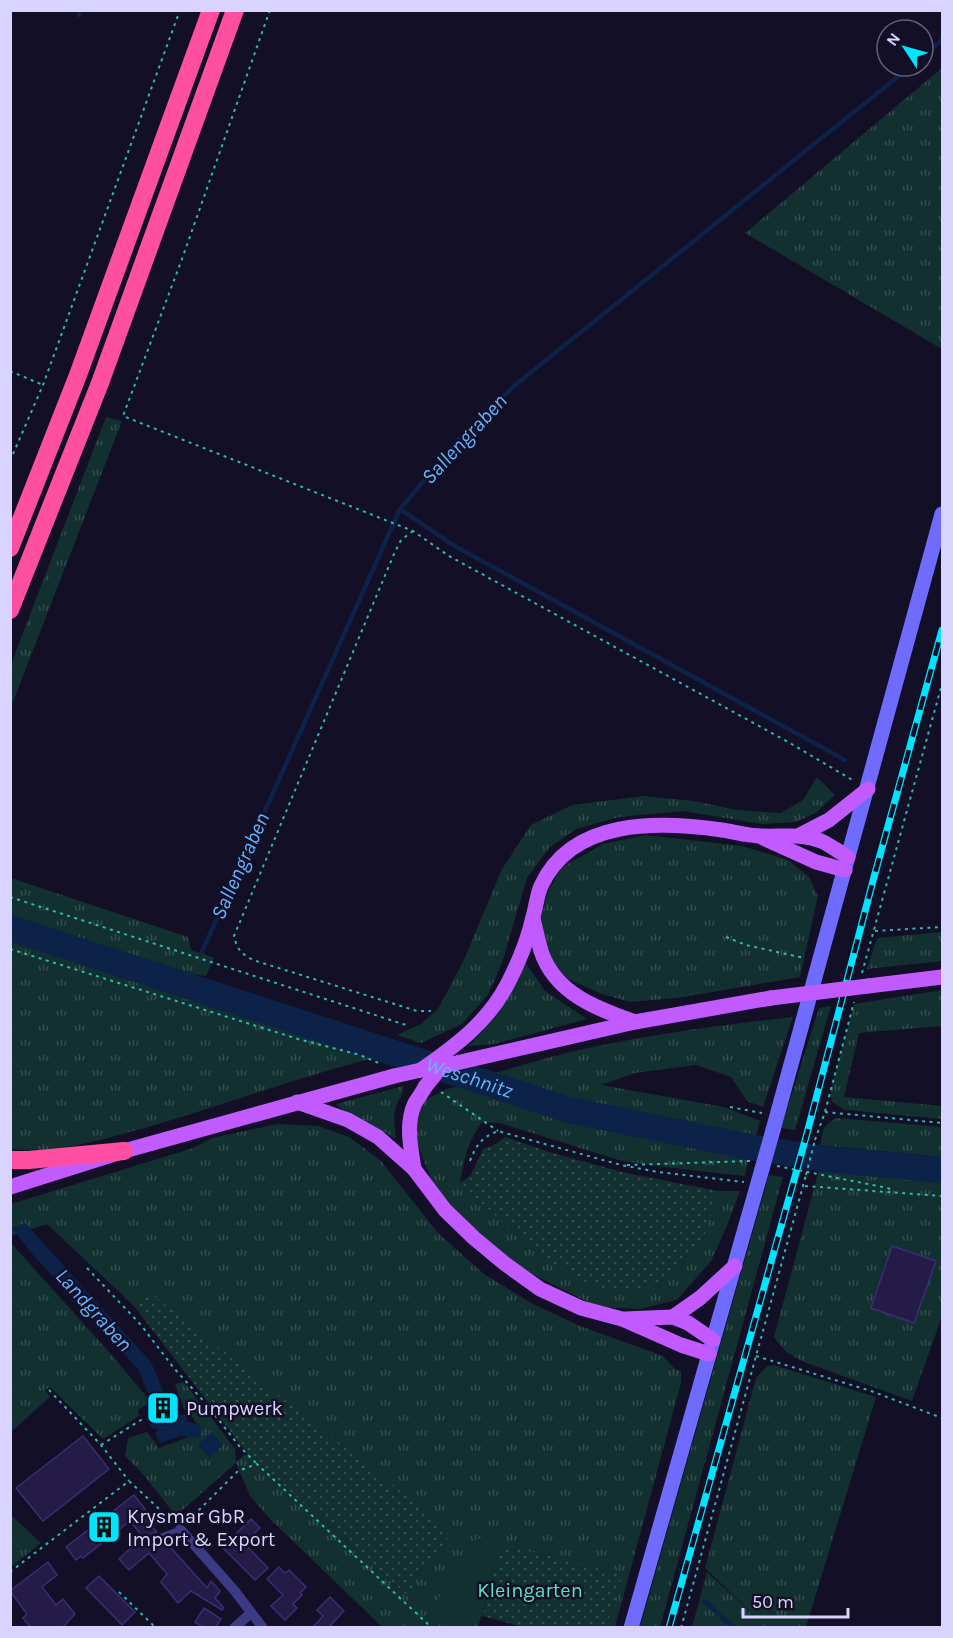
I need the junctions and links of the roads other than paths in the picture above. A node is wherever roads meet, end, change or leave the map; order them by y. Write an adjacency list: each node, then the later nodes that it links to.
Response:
1 (211, 10): 4 (highway)
2 (235, 10): 5 (highway)
3 (942, 514): 6 (street)
4 (10, 548)
5 (10, 610)
6 (868, 789): 7 (main road); 9 (street)
7 (800, 835): 8 (main road); 9 (main road)
8 (760, 836): 9 (main road); 10 (main road)
9 (847, 863): 20 (street, bridge)
10 (533, 919): 12 (main road); 14 (main road)
11 (942, 977): 12 (main road, bridge)
12 (635, 1022): 13 (main road)
13 (441, 1067): 14 (main road, bridge); 18 (main road, bridge)
14 (421, 1070): 15 (main road, bridge)
15 (297, 1102): 16 (main road); 18 (main road)
16 (124, 1150): 17 (highway); 19 (main road)
17 (10, 1160)
18 (414, 1169): 22 (main road)
19 (10, 1187)
20 (735, 1266): 21 (main road); 23 (street)
21 (673, 1317): 22 (main road); 23 (main road)
22 (622, 1319): 23 (main road)
23 (711, 1347): 29 (street)
24 (180, 1529): 25 (lane); 26 (street)
25 (131, 1541)
26 (252, 1613): 27 (street); 28 (street)
27 (234, 1628)
28 (263, 1628)
29 (631, 1628)

